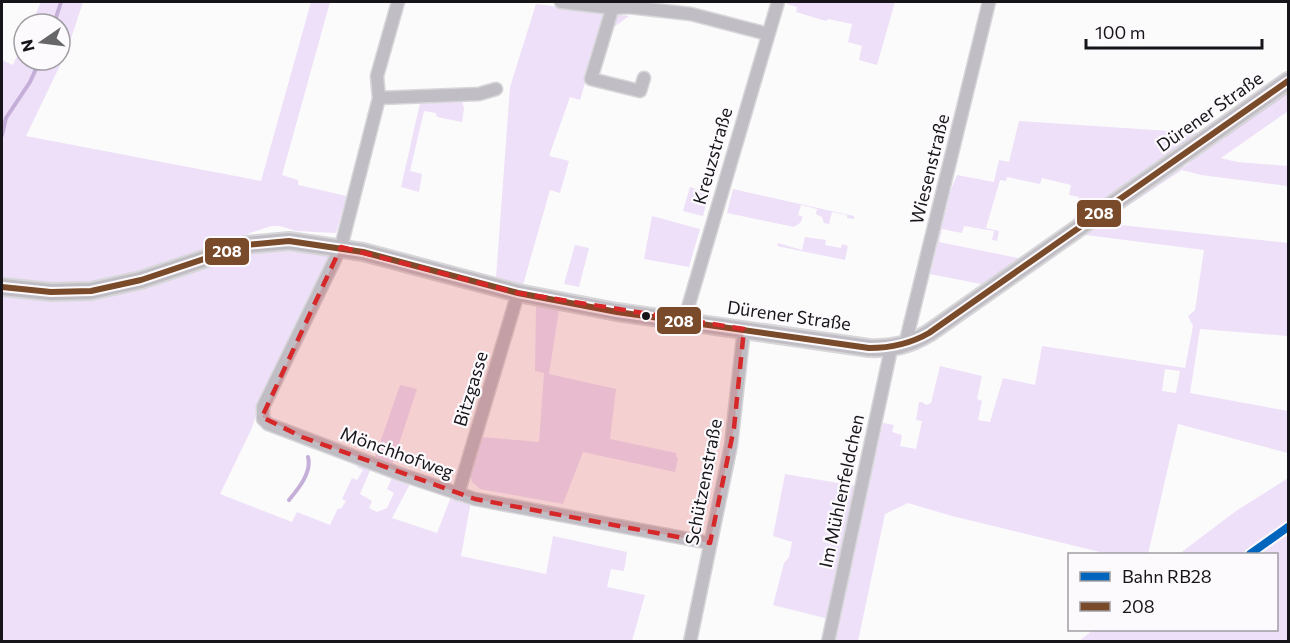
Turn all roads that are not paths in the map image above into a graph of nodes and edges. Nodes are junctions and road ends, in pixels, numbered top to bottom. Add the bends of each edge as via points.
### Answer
1 (398, 2) edge
2 (561, 2) edge
3 (778, 2) edge
4 (989, 2) edge
5 (614, 5) edge
6 (768, 34) junction
7 (644, 78) dead end
8 (1288, 81) edge
9 (496, 89) dead end
10 (379, 98) junction
11 (341, 247) junction
12 (2, 287) edge
13 (518, 293) junction
14 (684, 321) junction
15 (744, 329) junction
16 (898, 347) junction
17 (458, 494) junction
18 (711, 543) junction
19 (690, 642) edge
20 (828, 642) edge

1 - 10 street via 377,76
2 - 5 street
3 - 6 street, Kreuzstraße
4 - 16 street, Wiesenstraße
5 - 6 street via 691,14
5 - 7 street via 591,79 640,91
6 - 14 street, Kreuzstraße
8 - 16 street, Dürener Straße via 929,333
9 - 10 street via 479,94
10 - 11 street
11 - 12 street, Dürener Straße via 289,240 257,243 91,291
11 - 13 street, Dürener Straße
11 - 17 street, Mönchhofweg via 263,406 263,419
13 - 14 street, Dürener Straße
13 - 17 street, Bitzgasse
14 - 15 street, Dürener Straße
15 - 16 street, Dürener Straße via 869,348
15 - 18 street, Schützenstraße via 734,428
16 - 20 street, Im Mühlenfeldchen
17 - 18 street, Mönchhofweg
18 - 19 street, Schützenstraße

